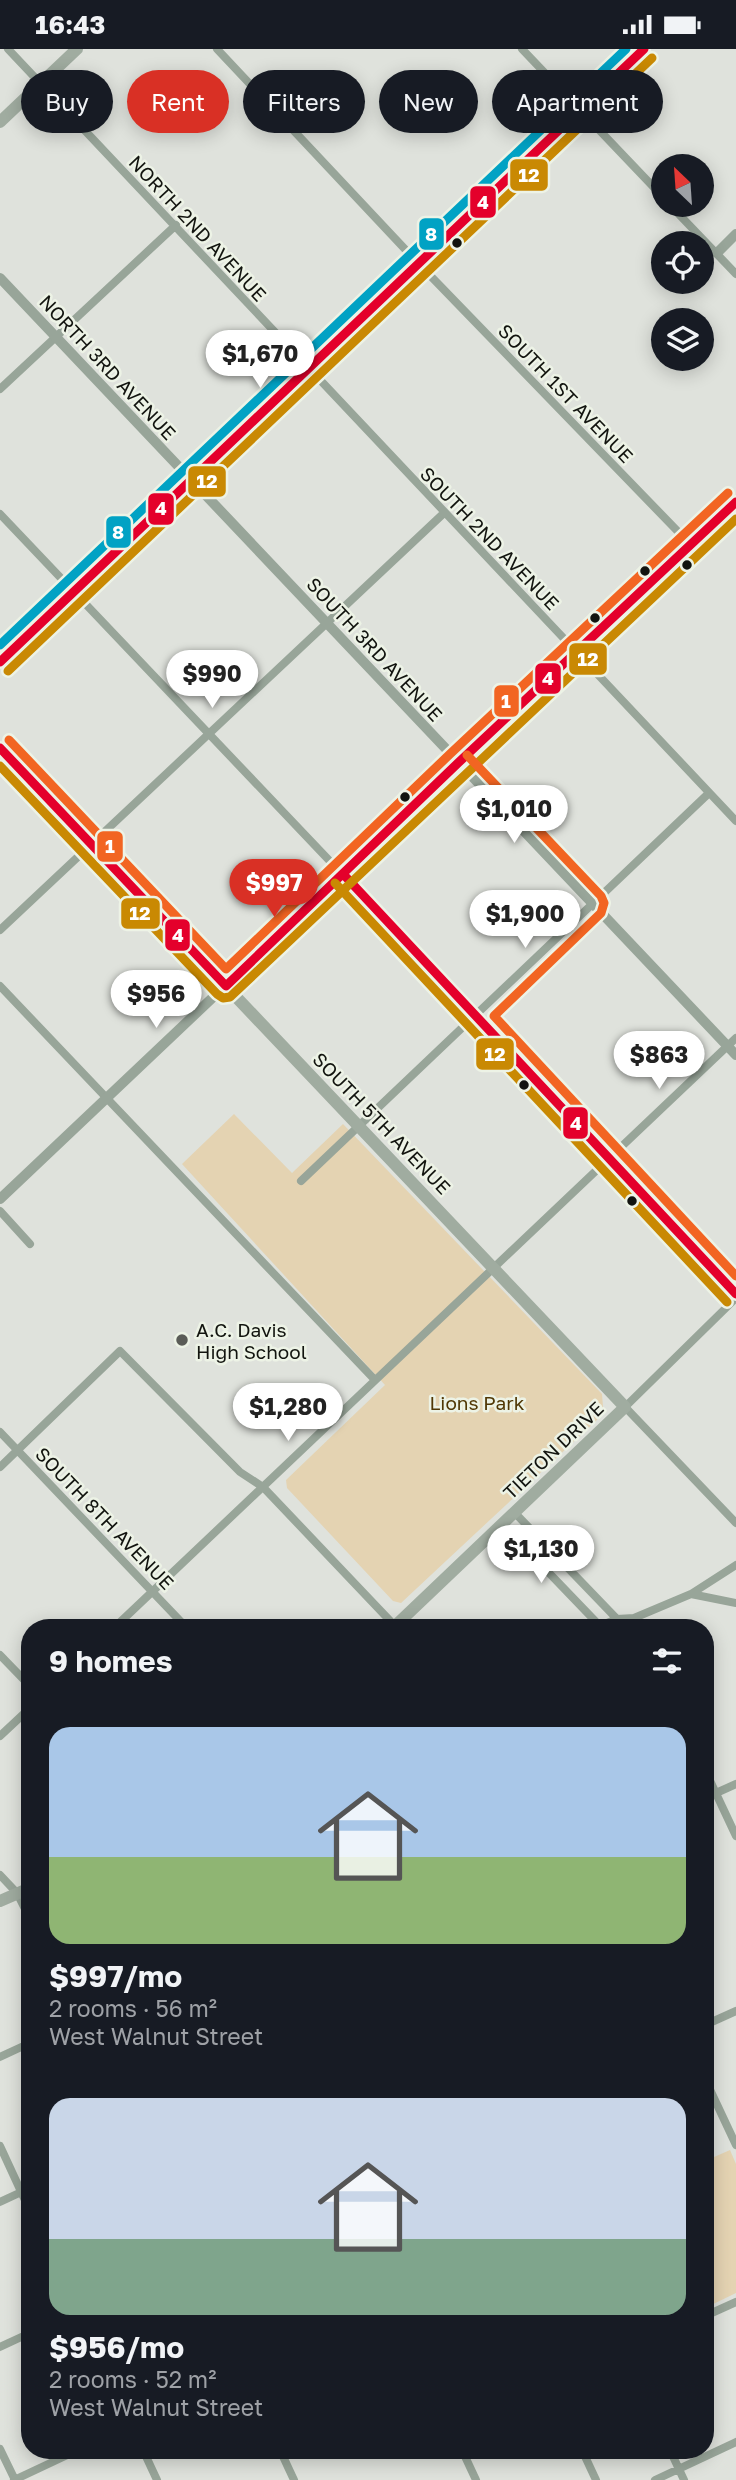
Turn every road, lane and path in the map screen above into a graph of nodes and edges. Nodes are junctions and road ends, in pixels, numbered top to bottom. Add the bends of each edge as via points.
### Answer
1 (8, 49) edge
2 (77, 49) edge
3 (217, 49) edge
4 (522, 49) edge
5 (644, 49) edge
6 (27, 70) edge
7 (56, 70) edge
8 (542, 70) edge
9 (622, 70) edge
10 (21, 103) edge
11 (0, 122) edge
12 (87, 133) edge
13 (556, 133) edge
14 (602, 133) edge
15 (651, 184) edge
16 (682, 217) edge
17 (176, 225) junction
18 (736, 235) edge
19 (716, 253) junction
20 (418, 264) junction
21 (736, 274) edge
22 (0, 278) edge
23 (56, 337) junction
24 (308, 368) junction
25 (0, 389) edge
26 (190, 480) junction
27 (736, 502) edge
28 (444, 513) junction
29 (0, 514) edge
30 (690, 544) junction
31 (74, 591) junction
32 (328, 622) junction
33 (578, 653) junction
34 (0, 662) edge
35 (208, 734) junction
36 (0, 748) edge
37 (458, 763) junction
38 (709, 793) junction
39 (736, 821) edge
40 (91, 844) junction
41 (344, 875) junction
42 (592, 904) junction
43 (0, 930) edge
44 (0, 986) edge
45 (226, 986) junction
46 (477, 1016) junction
47 (736, 1038) edge
48 (727, 1046) junction
49 (736, 1055) edge
50 (106, 1098) junction
51 (358, 1126) junction
52 (610, 1157) junction
53 (301, 1181) dead end
54 (0, 1199) edge
55 (0, 1211) edge
56 (30, 1244) dead end
57 (494, 1268) junction
58 (736, 1296) edge
59 (375, 1380) junction
60 (625, 1407) junction
61 (0, 1432) edge
62 (18, 1450) junction
63 (0, 1467) edge
64 (263, 1487) junction
65 (515, 1513) junction
66 (736, 1523) edge
67 (503, 1525) junction
68 (736, 1565) edge
69 (153, 1591) junction
70 (691, 1594) junction
71 (736, 1603) edge
72 (634, 1618) joint
73 (123, 1619) edge
74 (179, 1619) edge
75 (387, 1619) edge
76 (403, 1619) edge
77 (591, 1619) edge
78 (617, 1619) joint
79 (0, 1655) edge
80 (21, 1677) edge
81 (21, 1716) edge
82 (0, 1736) edge
83 (736, 1784) edge
84 (714, 1789) edge
85 (716, 1793) junction
86 (736, 1836) edge
87 (0, 1875) edge
88 (21, 1890) edge
89 (21, 1892) edge
90 (0, 1901) edge
91 (736, 2011) edge
92 (714, 2021) edge
93 (21, 2047) edge
94 (0, 2057) edge
95 (714, 2098) edge
96 (736, 2145) edge
97 (0, 2146) edge
98 (21, 2183) edge
99 (21, 2192) edge
100 (0, 2202) edge
101 (736, 2302) edge
102 (714, 2312) edge
103 (21, 2337) edge
104 (0, 2347) edge
105 (736, 2442) edge
106 (0, 2449) edge
107 (714, 2452) edge
108 (59, 2459) edge
109 (147, 2459) edge
110 (284, 2459) edge
111 (466, 2459) edge
112 (586, 2459) edge
113 (674, 2459) edge
114 (700, 2459) edge
115 (679, 2469) junction
116 (14, 2480) edge
117 (157, 2480) edge
118 (294, 2480) edge
119 (476, 2480) edge
120 (596, 2480) edge
121 (655, 2480) edge
122 (684, 2480) edge

1 - 6 street, NORTH 2ND AVENUE
2 - 7 main road
3 - 20 street, SOUTH 1ST AVENUE
4 - 8 street
5 - 9 main road
10 - 11 main road
12 - 17 street, NORTH 2ND AVENUE
13 - 20 main road
14 - 15 street
16 - 19 street
17 - 23 street
17 - 24 street, NORTH 2ND AVENUE
18 - 19 street
19 - 21 street
20 - 24 main road
20 - 30 street, SOUTH 1ST AVENUE
22 - 23 street, NORTH 3RD AVENUE
23 - 25 street
23 - 26 street, NORTH 3RD AVENUE
24 - 26 main road
24 - 28 street, SOUTH 2ND AVENUE
26 - 31 main road
26 - 32 street, SOUTH 3RD AVENUE
27 - 30 street
28 - 32 street
28 - 33 street, SOUTH 2ND AVENUE
29 - 31 street
30 - 33 street
31 - 34 main road
31 - 35 street
32 - 35 street
32 - 37 street, SOUTH 3RD AVENUE
33 - 37 street
33 - 38 street, SOUTH 2ND AVENUE
35 - 40 street
35 - 41 street
36 - 40 main road, SOUTH 5TH AVENUE
37 - 41 street
37 - 42 street, SOUTH 3RD AVENUE
38 - 39 street, SOUTH 2ND AVENUE
38 - 42 street
40 - 43 street
40 - 45 main road, SOUTH 5TH AVENUE
41 - 45 street
41 - 46 street
42 - 46 street
42 - 48 street, SOUTH 3RD AVENUE
44 - 50 street
45 - 50 street
45 - 51 main road, SOUTH 5TH AVENUE
46 - 51 street
46 - 52 street
47 - 48 street
48 - 49 street, SOUTH 3RD AVENUE
48 - 52 street
50 - 54 street
50 - 59 street
51 - 53 street
51 - 57 main road, SOUTH 5TH AVENUE
52 - 57 street
52 - 58 street
55 - 56 street
57 - 59 street
57 - 60 main road, SOUTH 5TH AVENUE
58 - 60 street, TIETON DRIVE
59 - 64 street
60 - 65 main road, TIETON DRIVE
60 - 66 street, SOUTH 5TH AVENUE
61 - 62 street, SOUTH 8TH AVENUE
62 - 63 street
62 - 64 street via 120,1351 240,1472
62 - 69 street, SOUTH 8TH AVENUE
64 - 69 street
64 - 75 street
65 - 67 main road, TIETON DRIVE
65 - 78 street
67 - 76 main road, TIETON DRIVE
67 - 77 street
68 - 70 street
69 - 73 street
69 - 74 street, SOUTH 8TH AVENUE
70 - 71 street
70 - 72 street
72 - 78 street
79 - 80 street
81 - 82 street
83 - 85 street
84 - 85 street
85 - 86 street
87 - 88 street
89 - 90 main road
91 - 92 street
93 - 94 street
95 - 96 street
97 - 98 street
99 - 100 street
101 - 102 street
103 - 104 street
105 - 107 street
106 - 116 street
108 - 116 street
109 - 117 street
110 - 118 street
111 - 119 street
112 - 120 street
113 - 115 street
114 - 115 street
115 - 121 street
115 - 122 street

